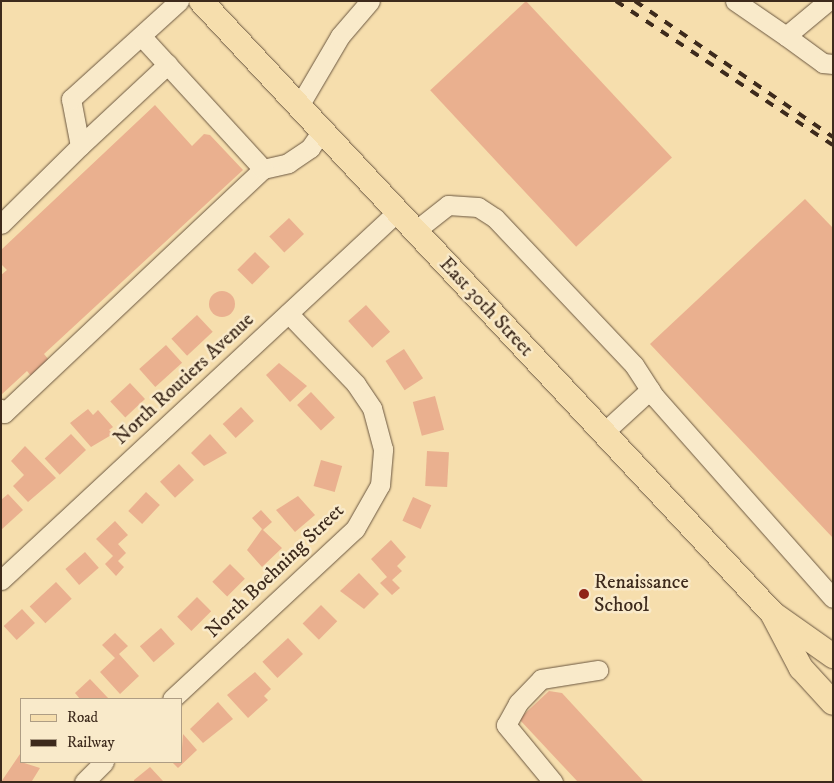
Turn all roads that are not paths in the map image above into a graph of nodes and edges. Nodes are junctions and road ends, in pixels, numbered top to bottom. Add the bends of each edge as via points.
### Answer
1 (179, 1) edge
2 (200, 1) edge
3 (370, 1) edge
4 (735, 1) edge
5 (828, 1) edge
6 (142, 36) junction
7 (786, 36) junction
8 (168, 64) junction
9 (833, 64) edge
10 (299, 106) junction
11 (322, 131) junction
12 (80, 146) junction
13 (263, 169) junction
14 (397, 212) junction
15 (1, 224) edge
16 (415, 231) junction
17 (288, 313) junction
18 (650, 390) junction
19 (1, 409) edge
20 (603, 433) junction
21 (1, 580) edge
22 (833, 598) edge
23 (772, 613) junction
24 (830, 649) edge
25 (598, 670) dead end
26 (173, 698) edge
27 (833, 703) edge
28 (103, 763) edge
29 (84, 782) edge
30 (553, 782) edge

1 - 6 street
2 - 10 main road, East 30th Street
3 - 10 street via 340,36
4 - 7 street
5 - 7 street
6 - 8 street
6 - 12 street via 70,99
7 - 9 street via 822,63
8 - 12 street
8 - 13 street
10 - 11 main road, East 30th Street
11 - 13 street via 310,148 288,163
11 - 14 main road, East 30th Street
12 - 15 street
13 - 19 street via 4,413
14 - 16 main road, East 30th Street
14 - 17 street, North Routiers Avenue
16 - 18 street via 448,205 478,207 495,218 634,365
16 - 20 main road, East 30th Street
17 - 21 street, North Routiers Avenue
17 - 26 street, North Boehning Street via 356,384 372,408 384,449 378,492 355,528
18 - 20 street
18 - 22 street
20 - 23 main road, East 30th Street
23 - 24 main road, East 30th Street
23 - 27 main road, East 30th Street via 801,668
25 - 30 street via 541,680 518,703 506,725
28 - 29 street

